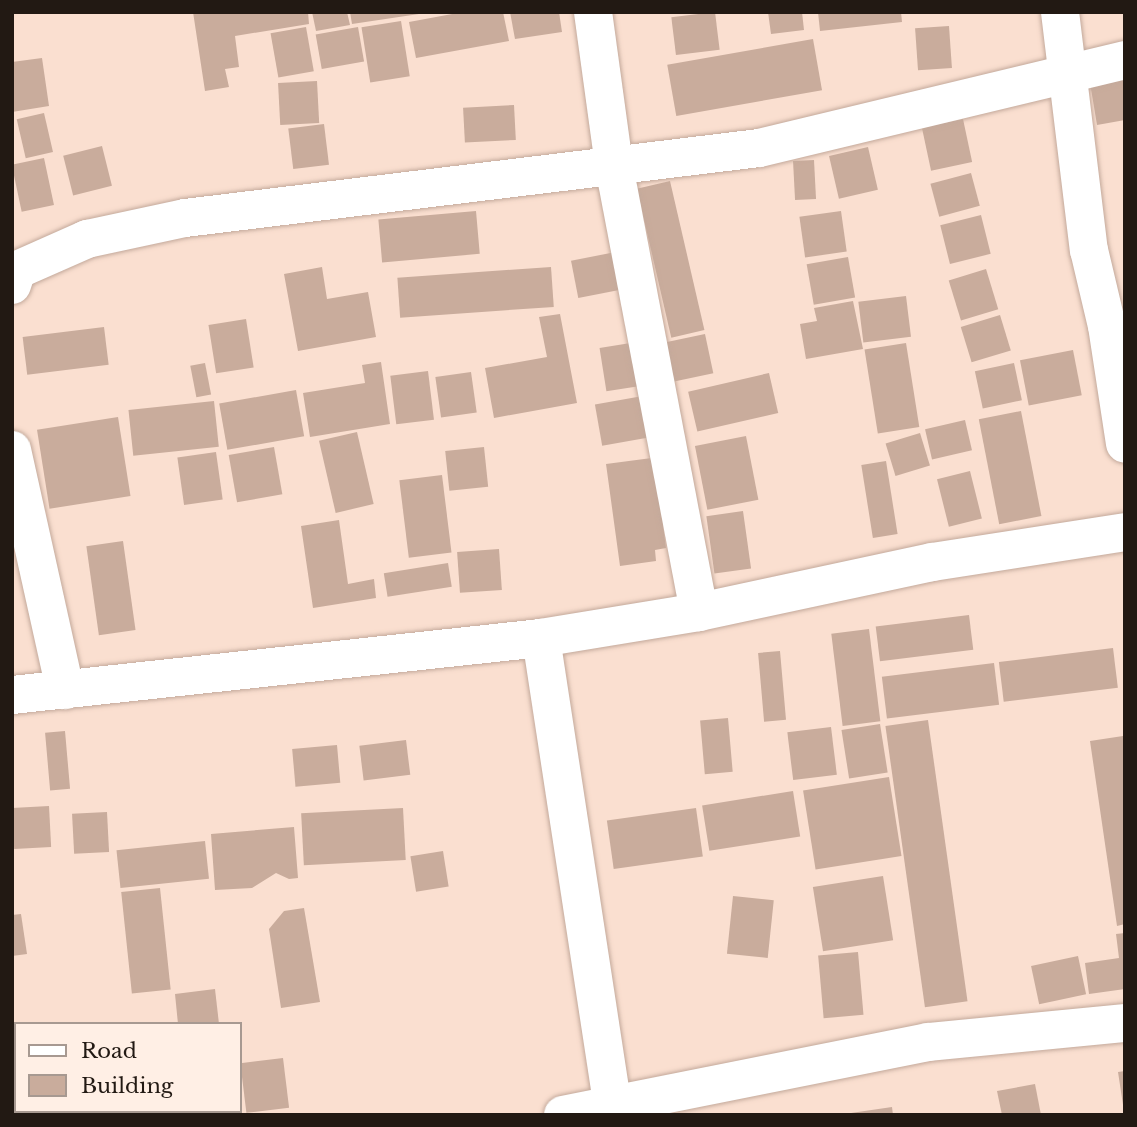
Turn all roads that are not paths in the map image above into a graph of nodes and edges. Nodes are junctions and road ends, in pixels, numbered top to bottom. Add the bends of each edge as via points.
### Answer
1 (593, 12) edge
2 (1060, 12) edge
3 (1125, 61) edge
4 (1067, 74) junction
5 (614, 166) junction
6 (14, 275) edge
7 (1125, 444) edge
8 (12, 450) edge
9 (1125, 532) edge
10 (699, 612) junction
11 (541, 638) junction
12 (65, 690) junction
13 (12, 695) edge
14 (1125, 1023) edge
15 (612, 1104) junction
16 (563, 1115) edge

1 - 5 street
2 - 4 street
3 - 4 street
4 - 5 street via 760,148
4 - 7 street via 1090,250
5 - 6 street via 185,218 88,239
5 - 10 street
8 - 12 street
9 - 10 street via 932,562
10 - 11 street
11 - 12 street
11 - 15 street
12 - 13 street
14 - 15 street via 928,1042
15 - 16 street

